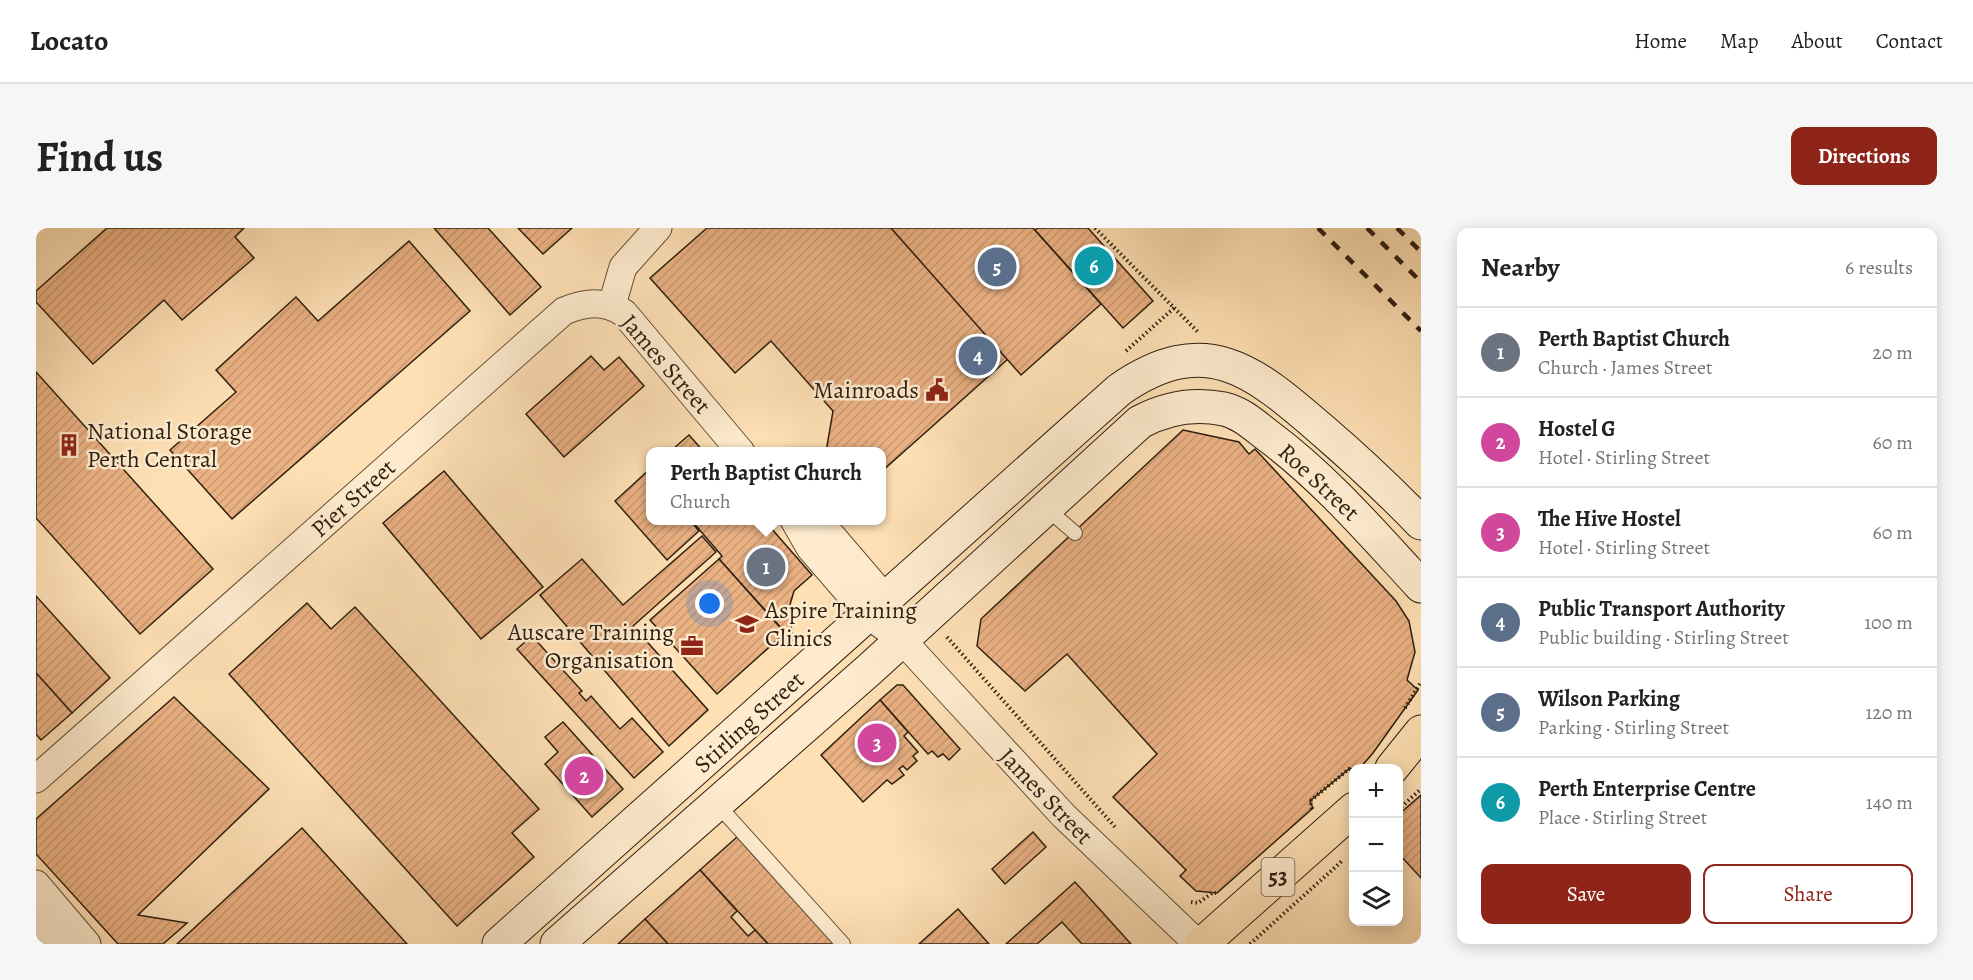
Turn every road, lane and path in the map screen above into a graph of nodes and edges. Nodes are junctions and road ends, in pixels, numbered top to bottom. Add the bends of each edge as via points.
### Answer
1 (658, 228) edge
2 (1095, 228) edge
3 (612, 305) junction
4 (1200, 348) junction
5 (1200, 406) joint
6 (737, 447) edge
7 (1046, 508) junction
8 (1421, 523) edge
9 (797, 525) edge
10 (821, 525) edge
11 (1075, 533) dead end
12 (956, 534) junction
13 (1421, 586) edge
14 (876, 606) junction
15 (945, 634) dead end
16 (902, 640) junction
17 (1421, 732) edge
18 (1395, 764) edge
19 (1349, 769) edge
20 (36, 779) edge
21 (1421, 789) edge
22 (717, 804) junction
23 (1403, 805) edge
24 (1349, 813) edge
25 (1304, 816) dead end
26 (1117, 829) dead end
27 (1345, 858) dead end
28 (36, 884) edge
29 (1217, 893) dead end
30 (1180, 900) dead end
31 (36, 917) edge
32 (59, 944) edge
33 (87, 944) edge
34 (500, 944) edge
35 (557, 944) edge
36 (843, 944) edge
37 (1200, 944) edge
38 (1250, 944) edge

1 - 3 street via 623,267
2 - 4 path via 1195,327
3 - 6 street, James Street via 624,313
3 - 20 street, Pier Street via 582,304 564,311
4 - 8 street, Roe Street via 1280,393 1373,474
4 - 12 street, Stirling Street via 1119,390
5 - 7 street, Stirling Street via 1165,411 1140,422
5 - 13 street, Roe Street via 1226,409 1242,416 1279,444 1342,500
7 - 11 lane
7 - 12 street via 1021,500 979,530
7 - 16 street, Stirling Street
9 - 14 street, James Street via 810,548
10 - 14 street, James Street
12 - 14 street, Stirling Street
14 - 16 street, James Street
14 - 34 street, Stirling Street
15 - 26 path
16 - 22 street, Stirling Street
16 - 37 street, James Street via 1063,815
17 - 18 main road
19 - 25 path via 1310,801 1313,808
21 - 23 path
22 - 35 street, Stirling Street
22 - 36 lane
24 - 37 main road, 53
27 - 38 path
28 - 33 street
29 - 30 path via 1212,892 1198,903
31 - 32 street

